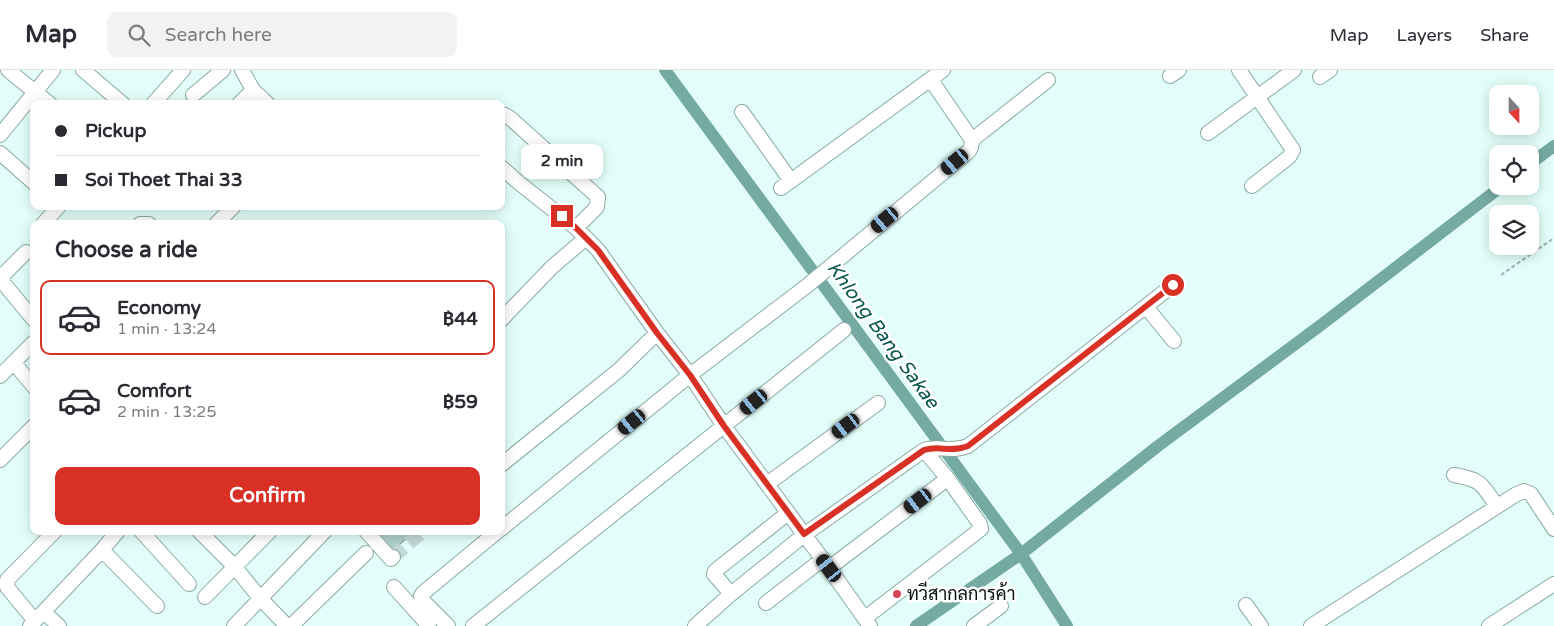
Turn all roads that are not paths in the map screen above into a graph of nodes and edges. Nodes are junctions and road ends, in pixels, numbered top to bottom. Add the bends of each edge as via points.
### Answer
1 (8, 70) edge
2 (53, 70) edge
3 (83, 70) edge
4 (183, 70) edge
5 (222, 70) edge
6 (242, 70) edge
7 (943, 70) edge
8 (1240, 70) edge
9 (1294, 70) edge
10 (930, 80) junction
11 (1048, 80) dead end
12 (253, 90) junction
13 (35, 91) junction
14 (193, 95) dead end
15 (1257, 96) junction
16 (45, 100) edge
17 (118, 100) edge
18 (157, 100) edge
19 (243, 100) edge
20 (264, 100) edge
21 (742, 112) dead end
22 (505, 115) edge
23 (1208, 134) dead end
24 (0, 135) edge
25 (972, 140) junction
26 (0, 153) edge
27 (505, 171) edge
28 (30, 179) edge
29 (1252, 186) dead end
30 (55, 210) edge
31 (230, 210) edge
32 (47, 220) edge
33 (220, 220) edge
34 (581, 233) junction
35 (26, 252) dead end
36 (0, 279) edge
37 (1173, 285) dead end
38 (1146, 307) junction
39 (30, 315) edge
40 (505, 316) edge
41 (844, 330) dead end
42 (657, 333) junction
43 (1174, 341) dead end
44 (30, 346) edge
45 (14, 363) junction
46 (690, 375) junction
47 (0, 376) edge
48 (30, 382) edge
49 (878, 402) dead end
50 (724, 426) junction
51 (30, 430) edge
52 (927, 449) junction
53 (0, 460) edge
54 (505, 462) edge
55 (1454, 475) dead end
56 (947, 479) junction
57 (767, 484) junction
58 (1497, 506) junction
59 (788, 513) junction
60 (505, 526) edge
61 (1554, 529) edge
62 (804, 534) junction
63 (51, 535) edge
64 (115, 535) edge
65 (145, 535) edge
66 (203, 535) edge
67 (266, 535) edge
68 (322, 535) edge
69 (370, 535) edge
70 (493, 535) edge
71 (102, 550) junction
72 (366, 552) dead end
73 (393, 557) dead end
74 (826, 564) junction
75 (235, 567) junction
76 (189, 584) dead end
77 (1554, 584) edge
78 (394, 587) dead end
79 (731, 594) junction
80 (205, 597) dead end
81 (260, 598) junction
82 (766, 604) dead end
83 (1246, 605) dead end
84 (157, 606) dead end
85 (1001, 606) dead end
86 (36, 620) edge
87 (868, 622) edge
88 (59, 626) edge
89 (234, 626) edge
90 (287, 626) edge
91 (291, 626) edge
92 (429, 626) edge
93 (448, 626) edge
94 (473, 626) edge
95 (695, 626) edge
96 (974, 626) edge
97 (1261, 626) edge
98 (1311, 626) edge
99 (1489, 626) edge

1 - 13 street
2 - 13 street
3 - 17 street
4 - 18 street
5 - 14 street
6 - 12 street
7 - 10 street
8 - 15 street
9 - 15 street
10 - 21 street via 786,185
10 - 25 street
11 - 25 street
12 - 19 street
12 - 20 street
13 - 16 street
13 - 24 street
15 - 23 street
15 - 29 street via 1293,150 1289,157
22 - 34 street via 598,197 597,207
25 - 46 street via 969,151 808,284
26 - 28 street
27 - 34 street
30 - 32 street
31 - 33 street
34 - 40 street
34 - 42 street via 598,250
35 - 36 street
36 - 39 street
37 - 38 street
38 - 43 street
38 - 52 street via 968,446 957,450
41 - 50 street
42 - 46 street
42 - 54 street via 619,370
44 - 45 street
45 - 47 street
45 - 48 street
46 - 50 street
46 - 60 street
49 - 57 street
50 - 57 street
50 - 94 street
51 - 53 street
52 - 56 street
52 - 62 street
55 - 58 street via 1473,478 1481,483
56 - 74 street
56 - 87 street via 981,529
57 - 59 street
58 - 61 street via 1524,491 1531,494
58 - 98 street
59 - 62 street
59 - 79 street via 715,571 716,577
62 - 74 street
62 - 79 street
63 - 86 street via 6,584
64 - 71 street
65 - 76 street
66 - 75 street
67 - 75 street
68 - 81 street
69 - 73 street via 391,559
70 - 93 street via 423,593 423,601
71 - 84 street
71 - 86 street
72 - 91 street
74 - 82 street
74 - 87 street
75 - 80 street
75 - 81 street
77 - 99 street
78 - 92 street
79 - 95 street
81 - 89 street
81 - 90 street
83 - 97 street
85 - 96 street
86 - 88 street

